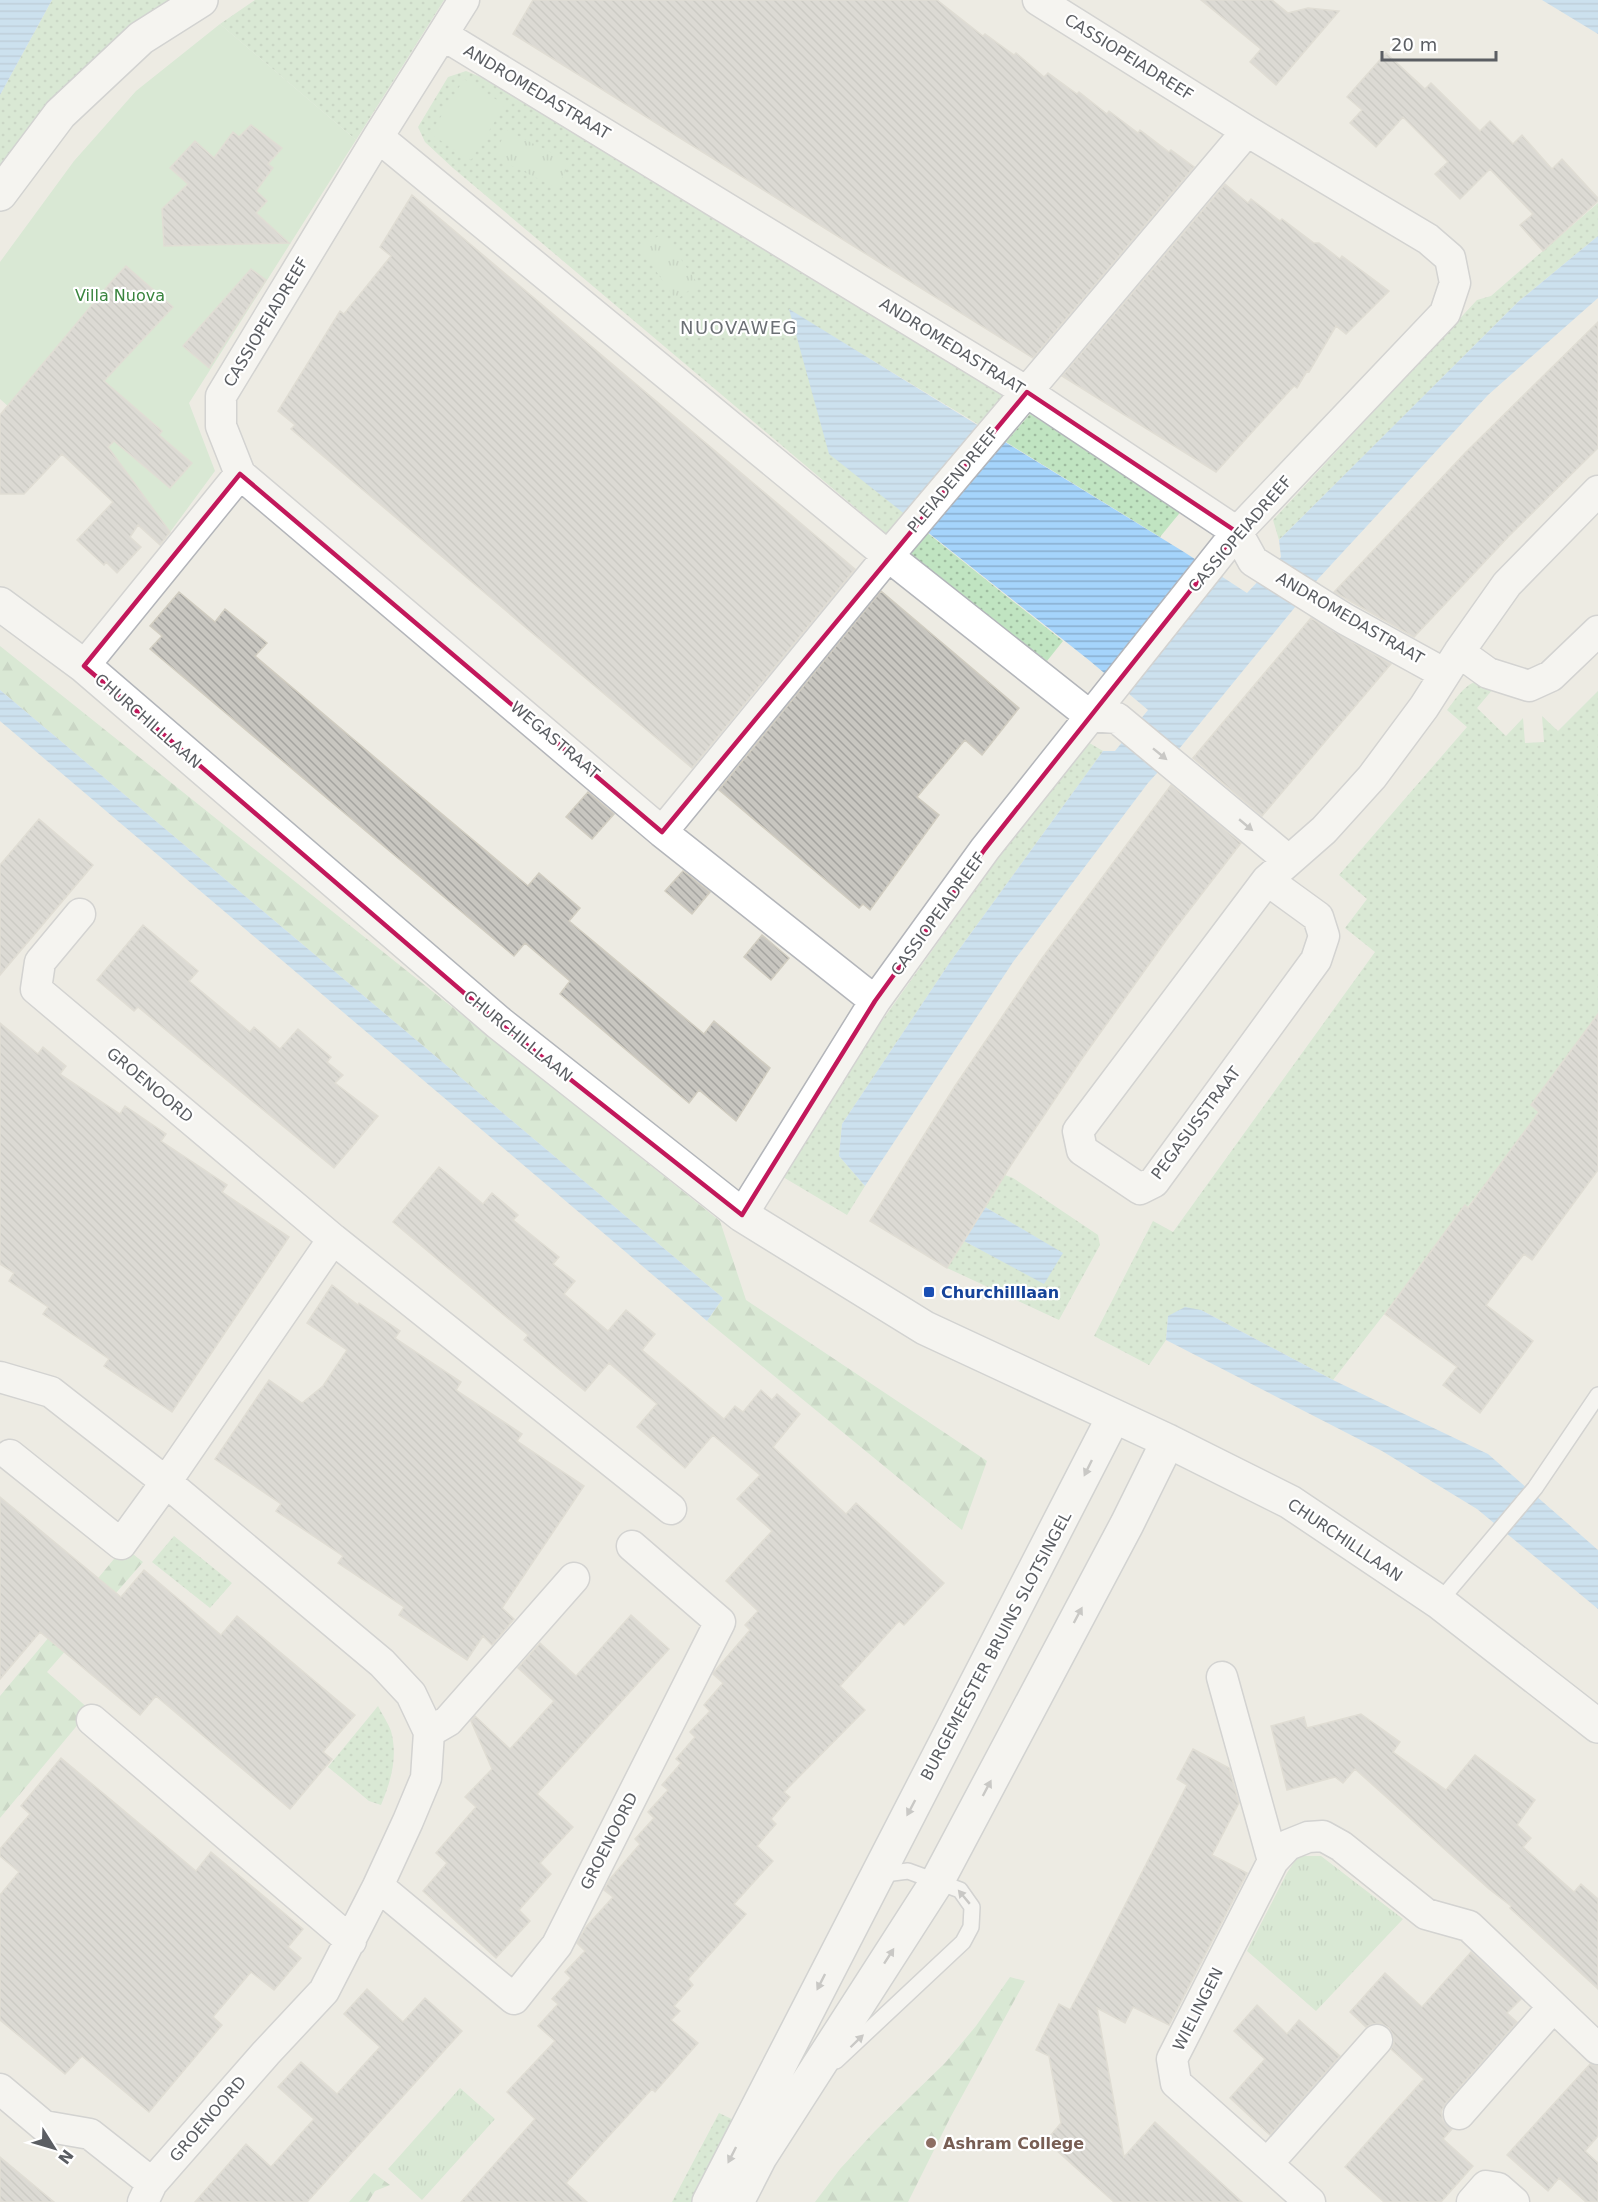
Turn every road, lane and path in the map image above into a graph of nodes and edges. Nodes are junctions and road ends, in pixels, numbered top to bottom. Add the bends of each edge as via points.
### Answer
1 (201, 0) edge
2 (464, 0) edge
3 (1038, 0) edge
4 (443, 34) junction
5 (1247, 131) junction
6 (378, 136) junction
7 (0, 194) edge
8 (1027, 392) junction
9 (240, 474) junction
10 (1598, 491) edge
11 (1237, 532) junction
12 (888, 556) junction
13 (0, 604) edge
14 (1598, 631) edge
15 (1452, 663) junction
16 (84, 666) junction
17 (1103, 717) junction
18 (662, 832) junction
19 (1278, 870) junction
20 (80, 914) dead end
21 (874, 1001) junction
22 (741, 1215) junction
23 (333, 1239) junction
24 (0, 1377) edge
25 (1598, 1395) edge
26 (1114, 1416) junction
27 (1168, 1441) junction
28 (10, 1455) dead end
29 (166, 1482) junction
30 (671, 1509) dead end
31 (632, 1545) dead end
32 (574, 1578) dead end
33 (1439, 1602) junction
34 (1222, 1677) dead end
35 (92, 1720) dead end
36 (1598, 1726) edge
37 (429, 1732) junction
38 (1274, 1861) junction
39 (876, 1875) junction
40 (938, 1881) junction
41 (378, 1886) junction
42 (351, 1941) junction
43 (1553, 2007) junction
44 (1377, 2040) dead end
45 (1598, 2049) edge
46 (0, 2089) edge
47 (800, 2096) junction
48 (1459, 2114) dead end
49 (1268, 2163) junction
50 (148, 2193) edge
51 (708, 2202) edge
52 (737, 2202) edge
53 (1310, 2202) edge
54 (1472, 2202) edge
55 (1514, 2202) edge

1 - 7 street via 141,38 60,114
2 - 4 street, CASSIOPEIADREEF
3 - 5 street, CASSIOPEIADREEF
4 - 6 street, CASSIOPEIADREEF
4 - 8 street, ANDROMEDASTRAAT
5 - 8 street, PLEIADENDREEF
5 - 11 street, CASSIOPEIADREEF via 1428,239 1450,258 1455,283 1445,313
6 - 9 street, CASSIOPEIADREEF via 221,396 221,426
6 - 12 street
8 - 11 street, ANDROMEDASTRAAT
8 - 12 street, PLEIADENDREEF
9 - 16 street
9 - 18 street, WEGASTRAAT
10 - 15 street, PEGASUSSTRAAT via 1507,584
11 - 15 street, ANDROMEDASTRAAT via 1253,561 1345,619
11 - 17 street, CASSIOPEIADREEF via 1115,684
12 - 17 street
12 - 18 street, PLEIADENDREEF
13 - 16 street, CHURCHILLLAAN
14 - 15 street via 1551,676 1528,686
15 - 19 street, PEGASUSSTRAAT via 1372,777 1324,830
16 - 22 street, CHURCHILLLAAN via 499,1023
17 -> 19 street via 1204,789
17 - 21 street, CASSIOPEIADREEF via 985,849
18 - 21 street, WEGASTRAAT
19 - 19 street, PEGASUSSTRAAT via 1318,917 1324,936 1316,960 1154,1182 1140,1189 1082,1150 1078,1131
20 - 23 street, GROENOORD via 40,962 36,989
21 - 22 street, CASSIOPEIADREEF
22 - 26 street, CHURCHILLLAAN via 925,1328
23 - 29 street
23 - 30 street, GROENOORD
24 - 29 street, GROENOORD via 51,1392
25 - 33 lane via 1535,1488
26 - 27 street, CHURCHILLLAAN
26 -> 39 street, BURGEMEESTER BRUINS SLOTSINGEL
27 - 33 street, CHURCHILLLAAN via 1290,1502
40 -> 27 street
28 - 29 street via 121,1544
29 - 37 street, GROENOORD via 382,1663 411,1694
31 - 41 street, GROENOORD via 720,1622 556,1945 514,1999
32 - 37 street via 448,1721
33 - 36 street, CHURCHILLLAAN
34 - 38 street
35 - 42 street
37 - 41 street, GROENOORD via 426,1778
38 - 43 street, WIELINGEN via 1288,1845 1323,1836 1426,1914 1469,1926
38 - 49 street, WIELINGEN via 1172,2059 1176,2083
39 - 40 lane via 908,1871
39 -> 51 street, BURGEMEESTER BRUINS SLOTSINGEL
47 -> 40 street
47 -> 40 lane via 963,1942 971,1927 972,1907 960,1890
41 - 42 street, GROENOORD
42 - 50 street, GROENOORD via 324,1991 266,2053
43 - 45 street, WIELINGEN
43 - 48 street
44 - 49 street
46 - 50 street, GROENOORD via 44,2127 90,2134
47 - 52 street via 760,2157
49 - 53 street, WIELINGEN
54 - 55 street via 1486,2186 1498,2188

